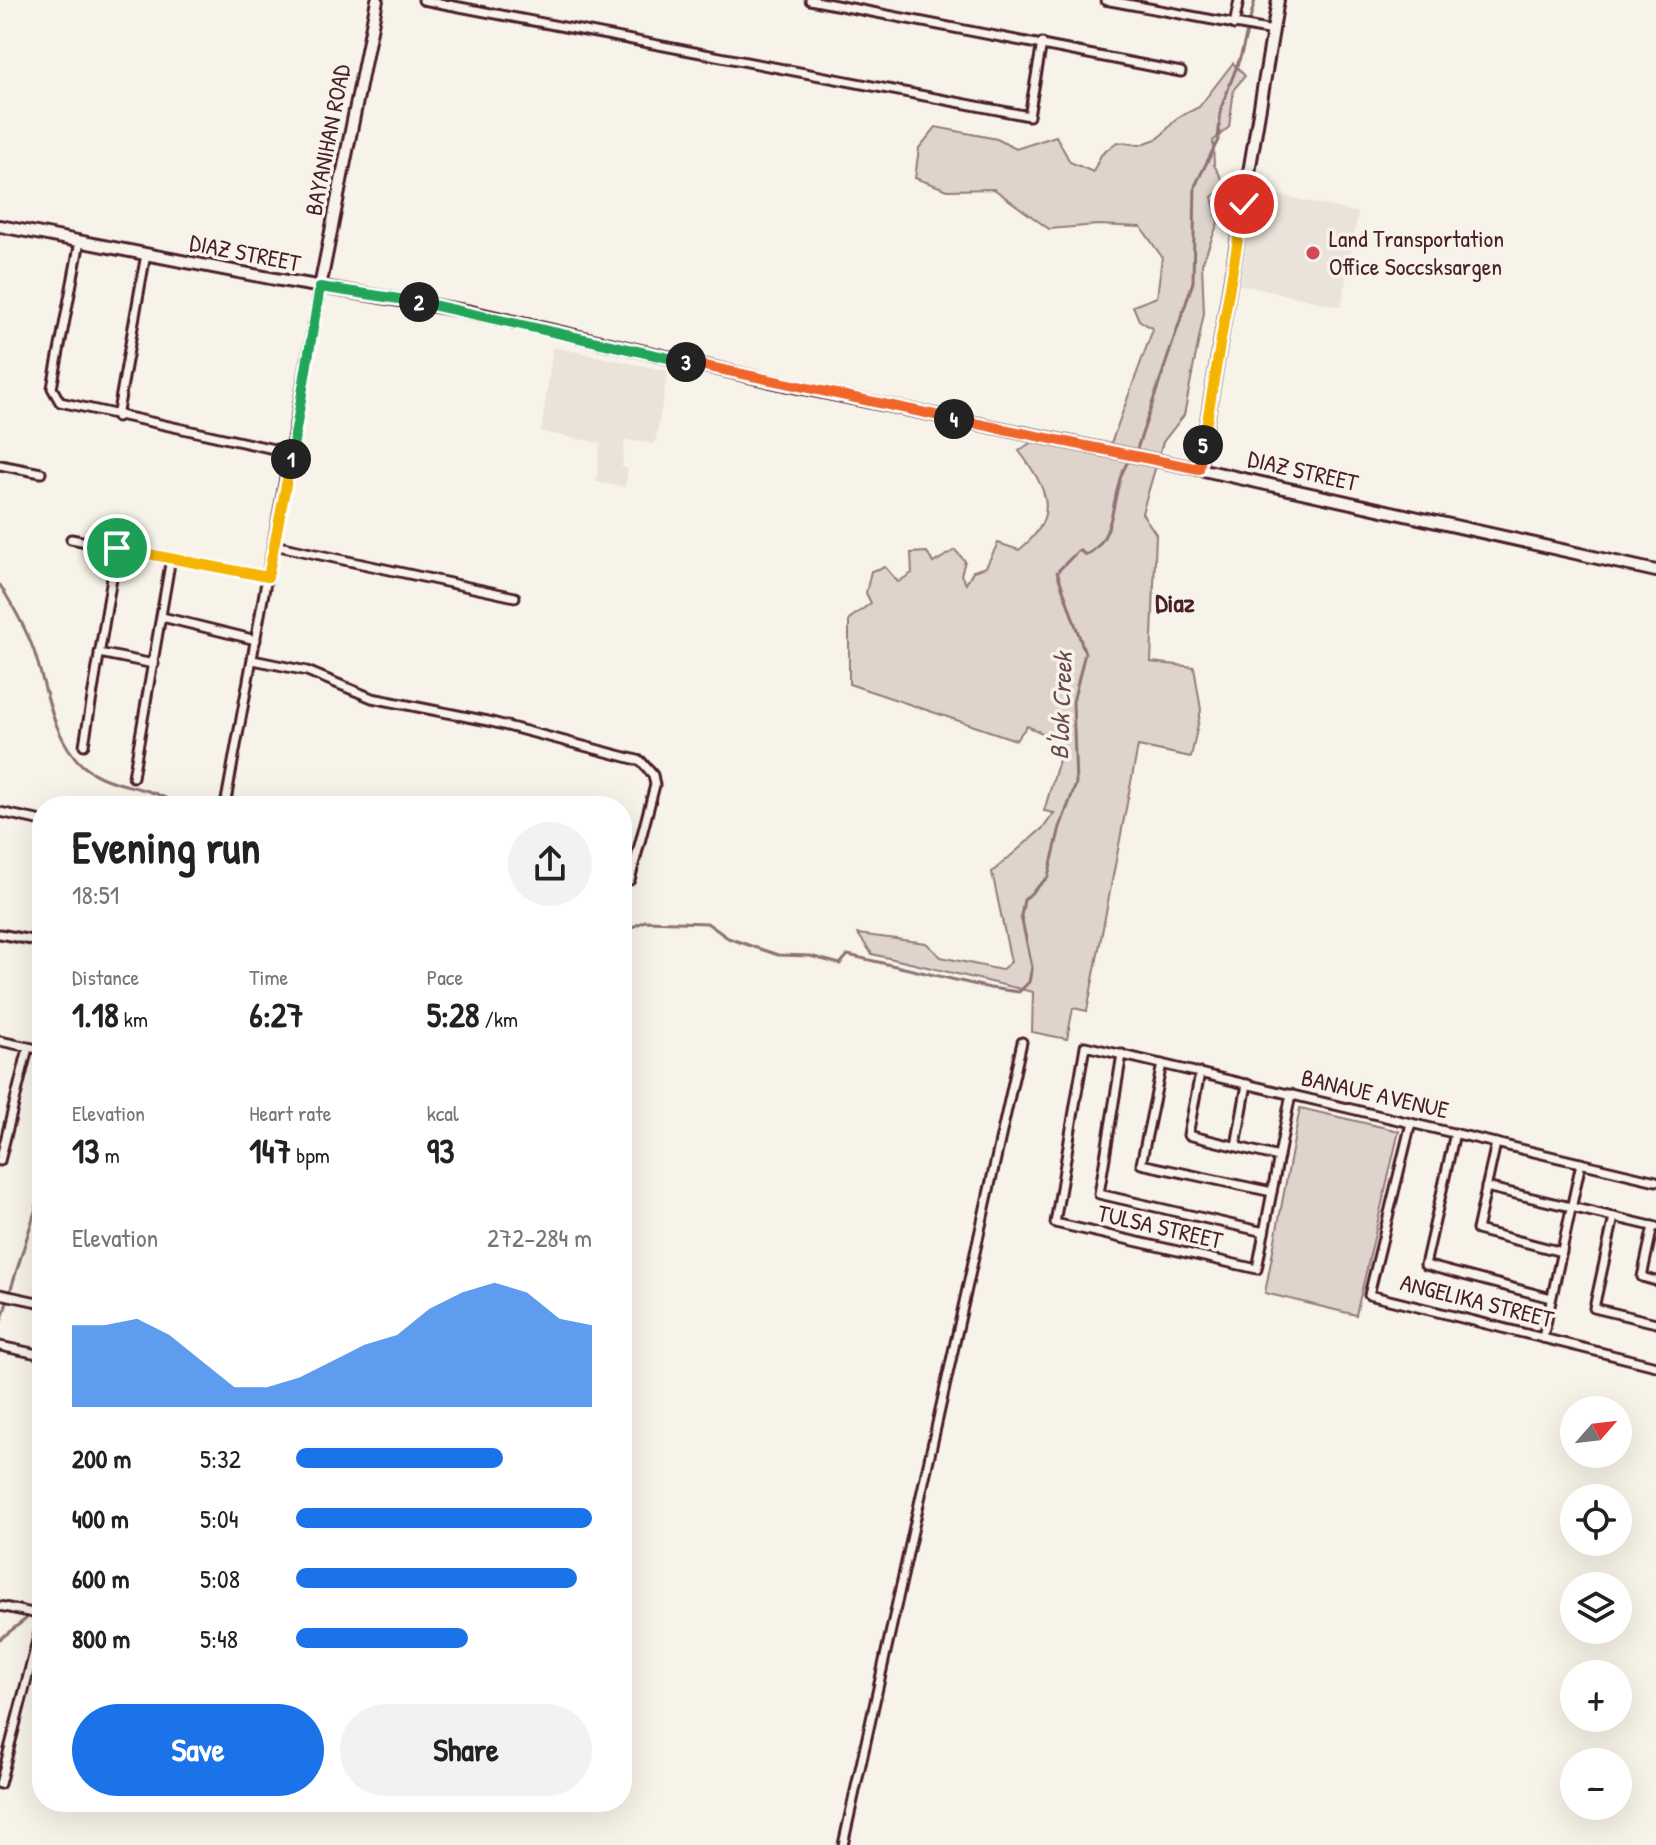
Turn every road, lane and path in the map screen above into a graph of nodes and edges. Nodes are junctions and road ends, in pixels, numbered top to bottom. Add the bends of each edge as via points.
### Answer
1 (377, 0) edge
2 (423, 0) edge
3 (810, 0) edge
4 (1105, 0) edge
5 (1239, 0) edge
6 (1278, 0) edge
7 (1242, 27) junction
8 (1273, 31) junction
9 (1042, 43) junction
10 (1181, 72) dead end
11 (0, 226) edge
12 (80, 241) junction
13 (146, 254) junction
14 (320, 287) junction
15 (117, 417) junction
16 (292, 453) junction
17 (0, 465) edge
18 (1199, 469) junction
19 (41, 473) dead end
20 (71, 539) dead end
21 (274, 545) junction
22 (117, 548) junction
23 (171, 558) junction
24 (1656, 571) edge
25 (268, 577) junction
26 (515, 597) dead end
27 (162, 617) junction
28 (256, 640) junction
29 (99, 653) junction
30 (253, 660) junction
31 (154, 664) junction
32 (84, 745) dead end
33 (133, 777) dead end
34 (227, 796) edge
35 (0, 812) edge
36 (32, 819) edge
37 (632, 872) edge
38 (0, 934) edge
39 (32, 940) edge
40 (0, 1041) edge
41 (1022, 1042) dead end
42 (1085, 1046) joint
43 (28, 1048) junction
44 (32, 1049) edge
45 (1122, 1054) junction
46 (1162, 1064) junction
47 (1200, 1073) junction
48 (1247, 1084) junction
49 (1291, 1094) junction
50 (1411, 1123) junction
51 (1455, 1133) junction
52 (1496, 1143) junction
53 (1236, 1146) junction
54 (1279, 1157) junction
55 (0, 1161) edge
56 (1581, 1163) junction
57 (1656, 1181) edge
58 (1486, 1187) junction
59 (1272, 1192) junction
60 (1572, 1207) junction
61 (1614, 1217) junction
62 (1654, 1227) edge
63 (1264, 1232) junction
64 (1562, 1252) junction
65 (1656, 1281) edge
66 (0, 1294) edge
67 (1551, 1298) junction
68 (32, 1301) edge
69 (1656, 1323) edge
70 (1543, 1338) junction
71 (0, 1346) edge
72 (32, 1353) edge
73 (1656, 1366) edge
74 (0, 1606) edge
75 (32, 1615) edge
76 (32, 1658) edge
77 (0, 1784) edge
78 (843, 1845) edge

1 - 14 main road, BAYANIHAN ROAD
2 - 9 street via 1029,116
3 - 9 street
4 - 7 street
5 - 7 street
6 - 8 main road
7 - 8 street
8 - 18 main road
9 - 10 street
11 - 12 main road, DIAZ STREET
12 - 13 main road, DIAZ STREET
12 - 15 street via 52,388 60,402
13 - 14 main road, DIAZ STREET
13 - 15 street
14 - 16 street
14 - 18 main road, DIAZ STREET via 471,312 788,385
15 - 16 street
16 - 21 street
17 - 19 street
18 - 24 main road, DIAZ STREET
20 - 22 street
21 - 25 street
21 - 26 street
22 - 23 street
22 - 29 street
23 - 25 street
23 - 27 street
25 - 28 street
27 - 28 street
27 - 31 street
28 - 30 street
29 - 31 street
29 - 32 street
30 - 34 street
30 - 37 street via 307,671 372,698 488,721 641,761 655,785
31 - 33 street
35 - 36 street
38 - 39 street
40 - 43 street
41 - 78 street
42 - 45 street, BANAUE AVENUE
42 - 63 street, TULSA STREET via 1055,1223 1257,1269
43 - 44 street
43 - 55 street
45 - 46 street, BANAUE AVENUE
45 - 63 street via 1099,1194
46 - 47 street, BANAUE AVENUE
46 - 59 street via 1141,1164
47 - 48 street, BANAUE AVENUE
47 - 53 street via 1188,1135
48 - 49 street, BANAUE AVENUE
48 - 53 street
49 - 50 street, BANAUE AVENUE
49 - 54 street, TULSA STREET
50 - 51 street, BANAUE AVENUE
50 - 70 street, ANGELIKA STREET via 1369,1295
51 - 52 street, BANAUE AVENUE
51 - 67 street via 1425,1265
52 - 56 street, BANAUE AVENUE
52 - 58 street
53 - 54 street
54 - 59 street, TULSA STREET
56 - 57 street, BANAUE AVENUE
56 - 60 street
58 - 60 street
58 - 64 street via 1477,1230
59 - 63 street, TULSA STREET
60 - 61 street
60 - 64 street
61 - 62 street
61 - 69 street via 1594,1308
62 - 65 street via 1642,1277
64 - 67 street
66 - 68 street
67 - 70 street
70 - 73 street, ANGELIKA STREET
71 - 72 street
74 - 75 street
76 - 77 street

